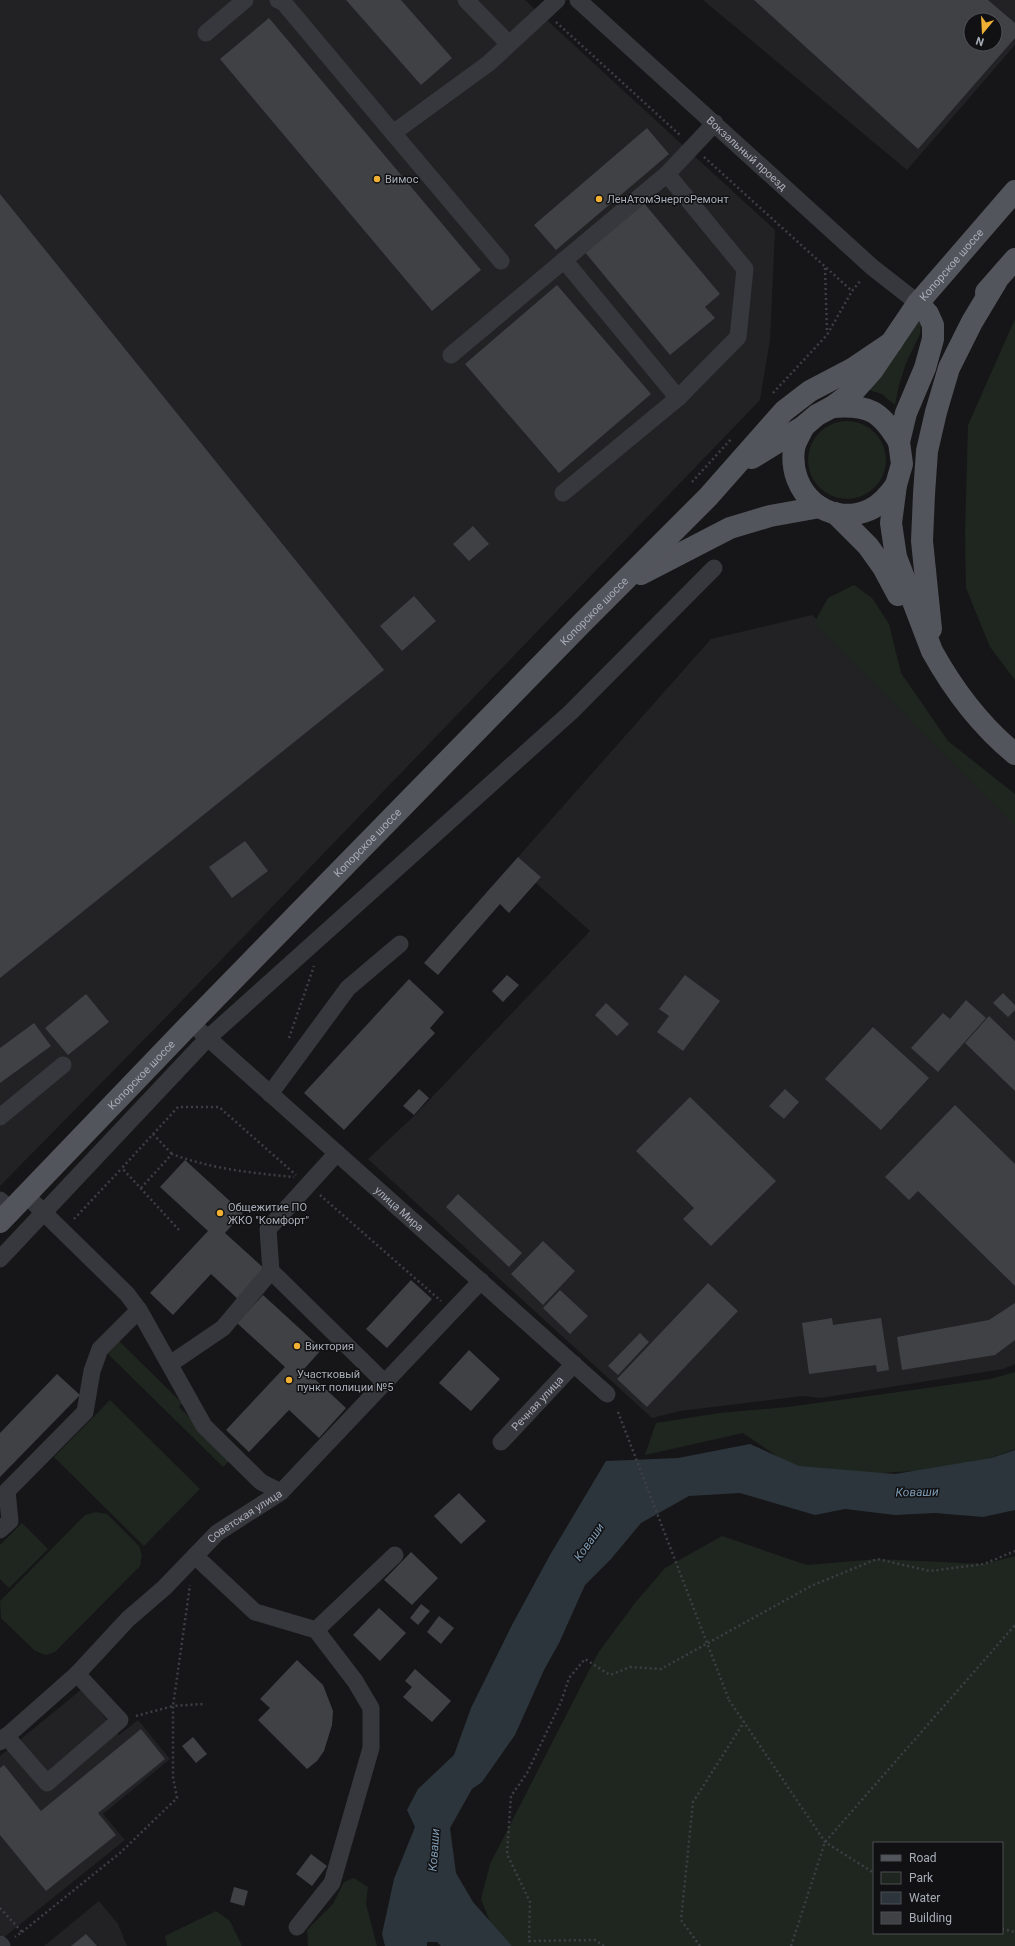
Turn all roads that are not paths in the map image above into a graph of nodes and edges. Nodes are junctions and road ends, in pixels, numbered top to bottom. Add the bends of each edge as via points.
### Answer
1 (245, 0) edge
2 (278, 0) edge
3 (466, 0) edge
4 (557, 0) edge
5 (578, 0) edge
6 (206, 33) dead end
7 (509, 44) junction
8 (715, 124) junction
9 (393, 133) junction
10 (667, 174) junction
11 (1015, 191) edge
12 (1015, 259) edge
13 (564, 260) junction
14 (501, 261) dead end
15 (996, 282) junction
16 (918, 303) junction
17 (892, 342) junction
18 (451, 355) dead end
19 (925, 368) junction
20 (678, 398) junction
21 (832, 407) junction
22 (804, 426) junction
23 (899, 442) junction
24 (737, 466) junction
25 (896, 486) junction
26 (563, 493) dead end
27 (827, 510) junction
28 (714, 568) dead end
29 (622, 583) junction
30 (932, 650) junction
31 (1015, 754) edge
32 (400, 944) dead end
33 (191, 1023) junction
34 (208, 1038) junction
35 (63, 1065) dead end
36 (270, 1094) junction
37 (0, 1118) edge
38 (338, 1154) junction
39 (9, 1207) edge
40 (43, 1212) junction
41 (0, 1259) edge
42 (271, 1271) junction
43 (481, 1281) junction
44 (139, 1310) junction
45 (170, 1364) junction
46 (574, 1364) junction
47 (384, 1382) junction
48 (607, 1394) dead end
49 (501, 1442) dead end
50 (281, 1492) junction
51 (0, 1530) edge
52 (395, 1555) dead end
53 (195, 1556) junction
54 (316, 1630) junction
55 (76, 1674) junction
56 (3, 1739) edge
57 (296, 1927) dead end

1 - 6 street
2 - 9 street via 284,3
3 - 7 street
4 - 7 street
5 - 8 street, Вокзальный проезд
7 - 9 street via 489,63
8 - 10 street
8 - 16 street, Вокзальный проезд via 872,267
9 - 14 street
10 - 13 street
10 - 20 street via 745,269 738,337
11 - 16 main road, Копорское шоссе
12 - 15 main road
13 - 18 street
13 - 20 street
15 - 19 main road via 952,330
15 - 30 main road via 949,368 928,452 922,541 930,601
16 - 17 main road, Копорское шоссе
16 - 19 main road via 928,314 933,325 933,339
17 - 21 main road, Копорское шоссе via 864,381
17 - 24 main road, Копорское шоссе via 852,369 810,391 784,411
19 - 23 main road via 906,413
20 - 26 street
21 - 22 main road
21 - 23 main road via 853,406 873,412 889,424
22 - 24 main road
22 - 27 main road via 794,447 794,470 803,492
23 - 25 main road via 902,464
24 - 29 main road, Копорское шоссе
25 - 27 main road via 885,500 870,510 853,515
25 - 30 main road via 891,523 896,557
27 - 29 main road via 770,516 730,528
27 - 30 main road via 868,546 883,567 911,622
28 - 34 street via 571,712
29 - 33 main road, Копорское шоссе
30 - 31 main road via 962,697 1001,743
32 - 36 street via 348,988
33 - 34 street, улица Мира
33 - 39 main road, Копорское шоссе
34 - 36 street, улица Мира
34 - 40 street
35 - 37 street
36 - 38 street, улица Мира
38 - 42 street via 268,1229
38 - 43 street, улица Мира
39 - 40 street
40 - 41 street
40 - 44 street via 127,1294
42 - 45 street via 223,1328
42 - 47 street
43 - 46 street, улица Мира
43 - 47 street, Советская улица
44 - 45 street
44 - 51 street via 100,1349 92,1371 85,1412 7,1491 10,1520
45 - 50 street via 204,1426 261,1482
46 - 48 street, улица Мира
46 - 49 street, Речная улица
47 - 50 street, Советская улица
50 - 53 street, Советская улица via 217,1533
52 - 54 street
53 - 54 street via 255,1612
53 - 55 street, Советская улица via 164,1588 128,1619
54 - 57 street via 372,1708 371,1748 332,1883
55 - 56 street, Советская улица
55 - 56 street via 120,1720 47,1783

